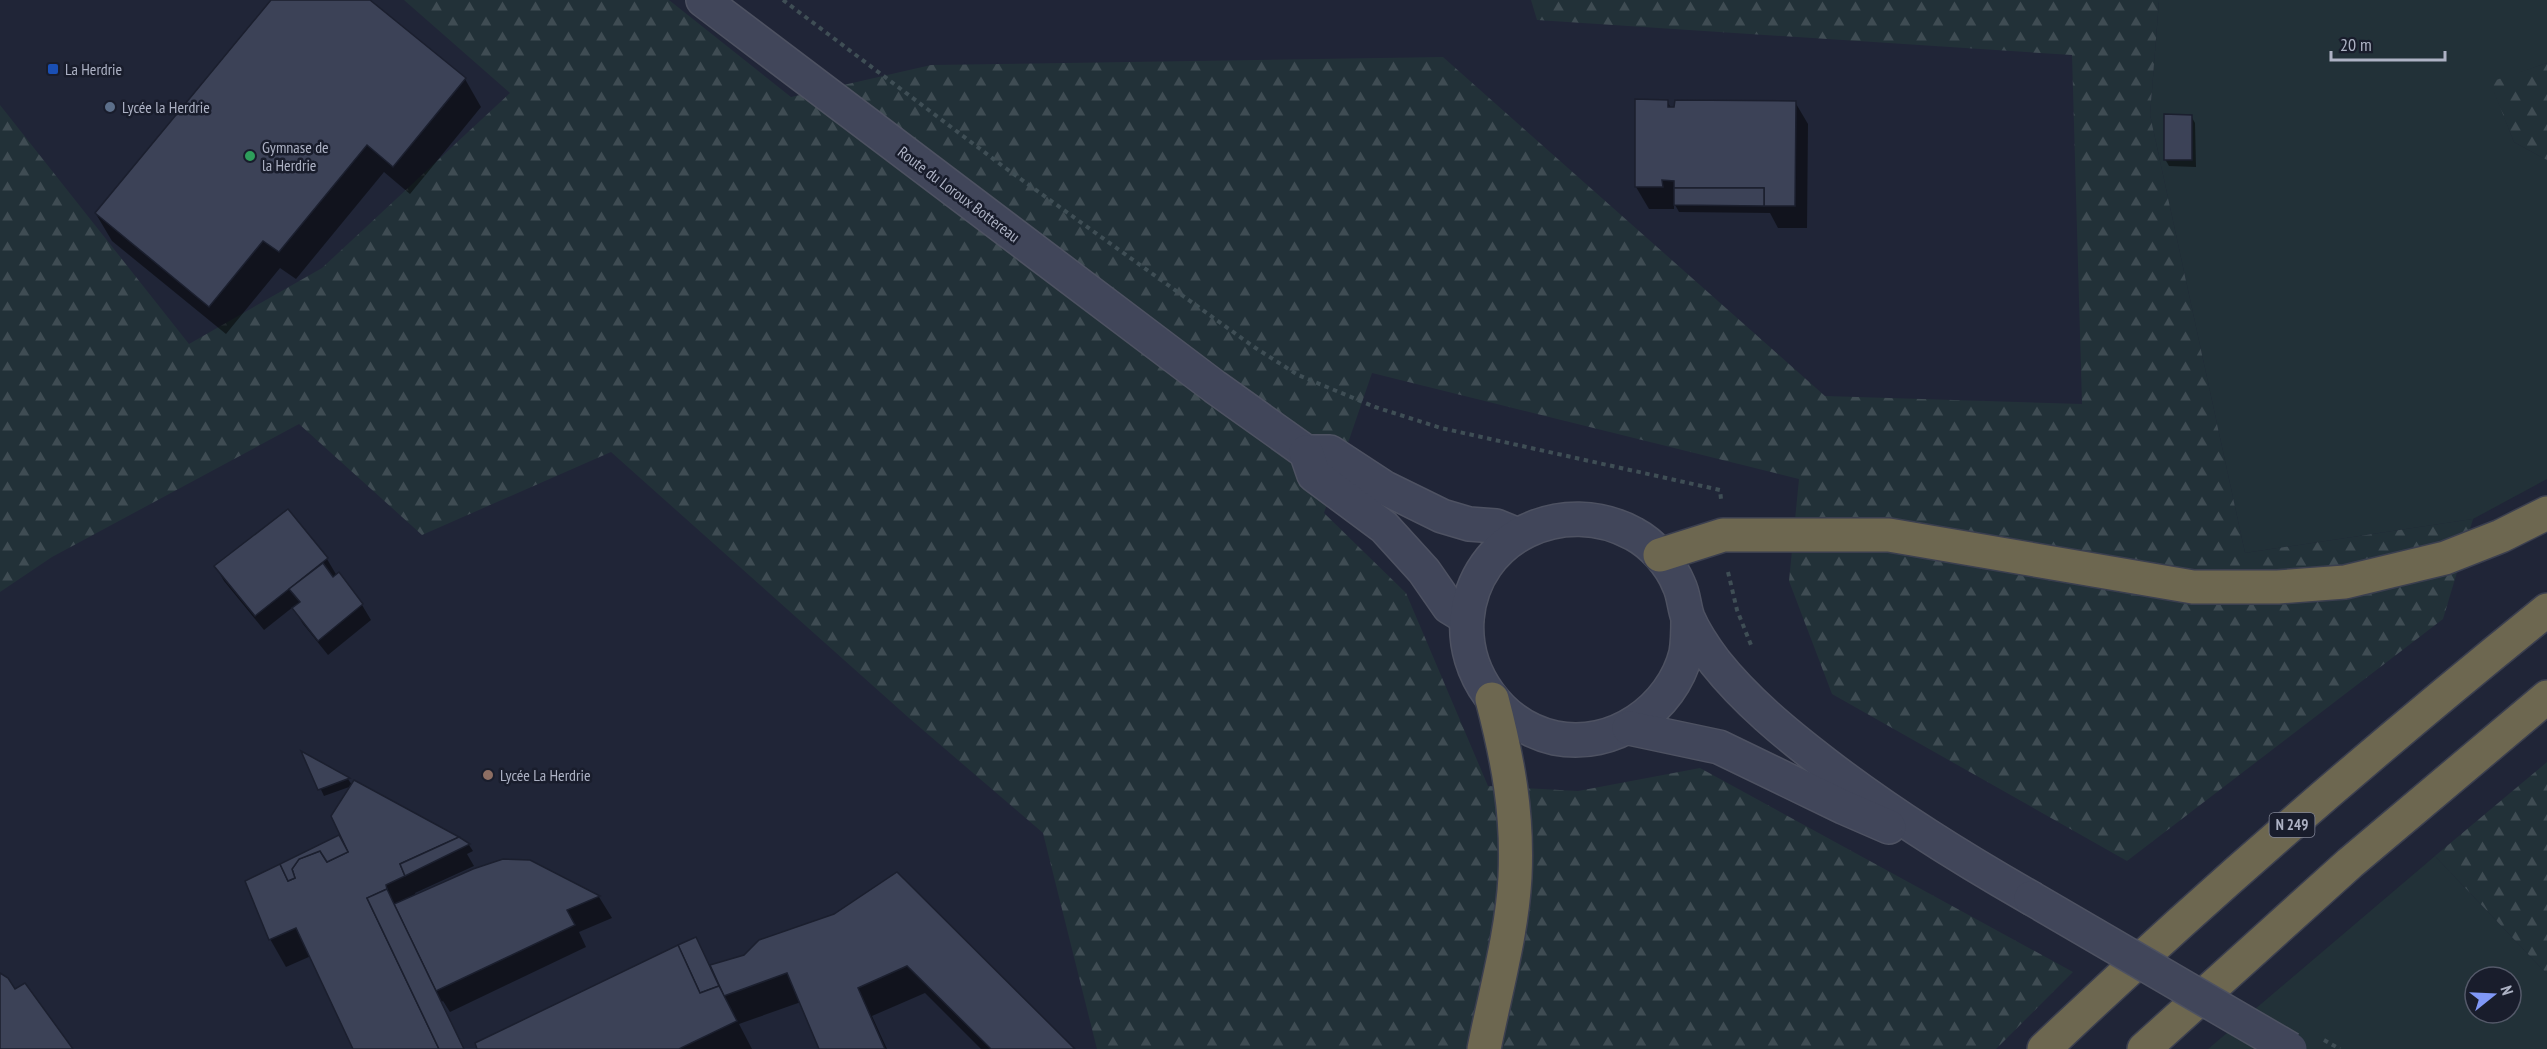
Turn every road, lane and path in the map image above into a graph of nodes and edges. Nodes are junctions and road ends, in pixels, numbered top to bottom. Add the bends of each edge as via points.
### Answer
1 (703, 0) edge
2 (783, 0) edge
3 (1306, 452) junction
4 (2547, 513) edge
5 (1518, 535) junction
6 (1723, 536) junction
7 (1660, 555) junction
8 (2547, 610) edge
9 (1467, 618) junction
10 (1688, 618) junction
11 (1755, 652) dead end
12 (2547, 697) edge
13 (1492, 699) junction
14 (1629, 728) junction
15 (1957, 855) junction
16 (2320, 1038) dead end
17 (1484, 1049) edge
18 (2044, 1049) edge
19 (2144, 1049) edge
20 (2290, 1049) edge
21 (2340, 1049) edge

1 - 3 main road, Route du Loroux Bottereau
2 - 6 path via 1013,174 1298,375 1375,407 1441,428 1720,490
3 - 5 main road via 1330,452 1385,488 1442,516 1469,524 1496,525
3 - 9 main road via 1314,475 1384,527 1424,571 1449,607
4 - 6 highway via 2445,558 2345,582 2278,587 2193,587 1889,535
5 - 7 main road via 1546,522 1577,518 1608,522 1636,535
5 - 9 main road via 1493,557 1475,586
6 - 7 highway
6 - 11 path via 1737,610
7 - 10 main road via 1679,584
8 - 18 highway, N 249 via 2284,832
9 - 13 main road via 1468,647 1477,675
10 - 14 main road via 1686,652 1675,682 1655,708
10 - 15 main road via 1714,661 1773,723 1852,785
12 - 19 highway via 2350,864
13 - 14 main road via 1520,724 1555,738 1593,739
13 - 17 highway via 1508,758 1514,804 1515,878
14 - 15 main road via 1719,747 1843,807
15 - 20 main road, bridge
16 - 21 path

